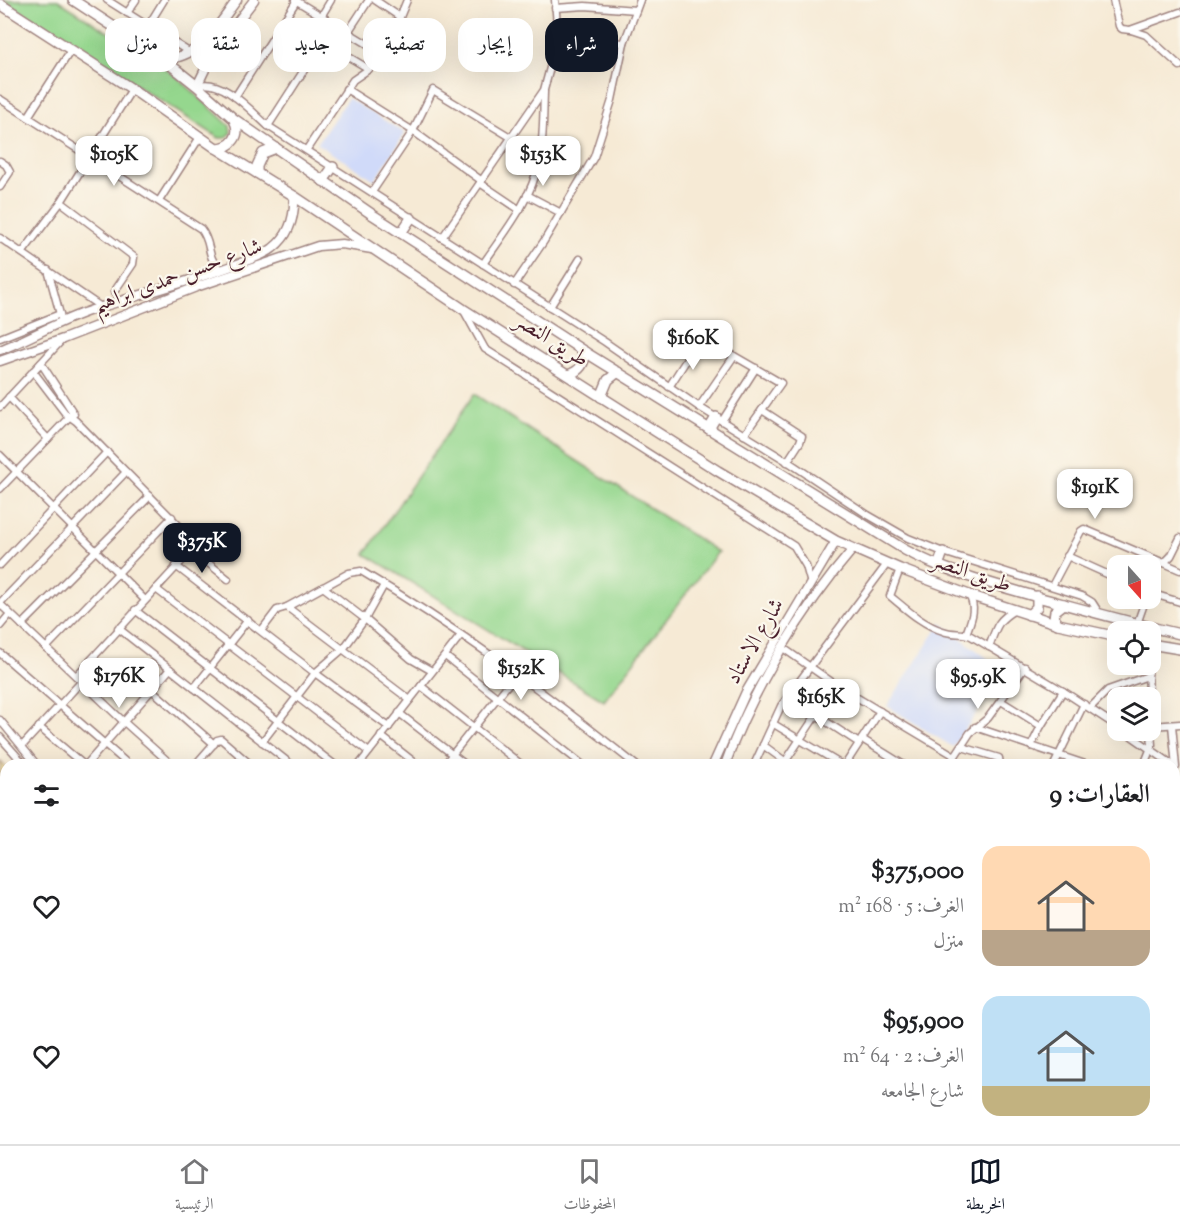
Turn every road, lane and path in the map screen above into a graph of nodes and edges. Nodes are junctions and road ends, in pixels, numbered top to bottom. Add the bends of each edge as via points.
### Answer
1 (73, 0) edge
2 (107, 0) edge
3 (136, 0) edge
4 (164, 0) edge
5 (237, 0) edge
6 (254, 0) edge
7 (296, 0) edge
8 (331, 0) edge
9 (369, 0) edge
10 (375, 0) edge
11 (407, 0) edge
12 (555, 0) edge
13 (640, 0) edge
14 (1113, 0) edge
15 (585, 3) edge
16 (0, 4) edge
17 (555, 8) junction
18 (636, 10) junction
19 (1180, 12) edge
20 (127, 13) junction
21 (322, 15) junction
22 (400, 17) joint
23 (135, 18) edge
24 (153, 18) edge
25 (327, 18) edge
26 (556, 18) edge
27 (105, 21) edge
28 (351, 27) edge
29 (1130, 30) junction
30 (618, 43) edge
31 (624, 43) junction
32 (179, 46) edge
33 (71, 50) junction
34 (189, 52) junction
35 (179, 56) edge
36 (363, 65) edge
37 (1180, 66) edge
38 (179, 72) edge
39 (365, 72) edge
40 (549, 72) edge
41 (197, 86) junction
42 (132, 89) junction
43 (346, 89) junction
44 (544, 90) junction
45 (235, 97) junction
46 (0, 99) edge
47 (28, 117) junction
48 (234, 119) junction
49 (268, 126) junction
50 (413, 131) junction
51 (200, 137) junction
52 (512, 138) junction
53 (216, 148) junction
54 (276, 148) junction
55 (307, 149) junction
56 (540, 153) junction
57 (89, 157) junction
58 (0, 161) edge
59 (333, 167) junction
60 (257, 173) junction
61 (323, 181) junction
62 (481, 182) junction
63 (0, 187) edge
64 (372, 192) junction
65 (527, 195) junction
66 (294, 196) junction
67 (159, 201) junction
68 (61, 202) junction
69 (519, 210) junction
70 (561, 213) junction
71 (411, 218) junction
72 (401, 233) junction
73 (0, 238) edge
74 (442, 238) junction
75 (372, 249) junction
76 (23, 252) junction
77 (580, 259) dead end
78 (483, 264) junction
79 (48, 270) junction
80 (221, 270) junction
81 (198, 282) junction
82 (514, 285) junction
83 (114, 292) dead end
84 (101, 307) junction
85 (550, 307) junction
86 (463, 309) junction
87 (61, 318) junction
88 (106, 323) junction
89 (0, 338) edge
90 (63, 339) junction
91 (0, 350) edge
92 (585, 352) junction
93 (734, 356) junction
94 (0, 361) edge
95 (41, 363) junction
96 (756, 368) junction
97 (33, 371) junction
98 (618, 372) junction
99 (568, 375) junction
100 (669, 387) junction
101 (9, 397) junction
102 (601, 397) junction
103 (0, 407) edge
104 (699, 407) junction
105 (762, 410) junction
106 (71, 415) junction
107 (719, 419) junction
108 (709, 429) junction
109 (744, 435) junction
110 (48, 440) junction
111 (107, 452) junction
112 (0, 455) edge
113 (787, 462) junction
114 (17, 472) junction
115 (126, 472) junction
116 (0, 489) edge
117 (150, 496) junction
118 (53, 508) junction
119 (172, 517) junction
120 (73, 528) junction
121 (1180, 538) edge
122 (837, 541) junction
123 (853, 549) junction
124 (192, 550) junction
125 (96, 551) junction
126 (943, 552) junction
127 (1067, 556) junction
128 (1164, 563) junction
129 (887, 564) junction
130 (0, 565) edge
131 (176, 566) junction
132 (938, 566) junction
133 (900, 569) junction
134 (1180, 570) edge
135 (118, 573) junction
136 (1107, 574) edge
137 (228, 579) dead end
138 (811, 584) junction
139 (384, 585) junction
140 (1052, 586) junction
141 (323, 587) junction
142 (156, 589) junction
143 (969, 595) junction
144 (1037, 596) junction
145 (1161, 596) edge
146 (145, 600) junction
147 (1180, 602) edge
148 (0, 604) edge
149 (1064, 604) junction
150 (287, 607) junction
151 (135, 610) junction
152 (1015, 610) junction
153 (10, 614) junction
154 (1099, 614) junction
155 (1029, 615) junction
156 (365, 619) junction
157 (248, 620) junction
158 (1126, 621) edge
159 (1058, 624) junction
160 (0, 626) edge
161 (22, 626) junction
162 (118, 628) junction
163 (1161, 629) edge
164 (261, 631) junction
165 (1180, 633) edge
166 (461, 634) junction
167 (966, 634) junction
168 (1107, 635) edge
169 (228, 645) junction
170 (989, 646) junction
171 (1161, 646) edge
172 (46, 648) junction
173 (344, 648) junction
174 (783, 648) junction
175 (1180, 649) edge
176 (0, 653) edge
177 (445, 656) junction
178 (1025, 667) junction
179 (210, 668) junction
180 (811, 668) junction
181 (170, 669) junction
182 (432, 671) junction
183 (315, 673) junction
184 (517, 673) junction
185 (1148, 676) joint
186 (79, 679) junction
187 (836, 685) junction
188 (421, 686) junction
189 (1148, 687) edge
190 (194, 688) junction
191 (152, 690) junction
192 (1063, 691) junction
193 (296, 697) junction
194 (497, 697) junction
195 (410, 700) junction
196 (1001, 701) junction
197 (1084, 704) junction
198 (60, 705) junction
199 (1090, 708) junction
200 (880, 711) junction
201 (399, 713) junction
202 (816, 715) junction
203 (0, 720) edge
204 (1107, 720) edge
205 (278, 721) junction
206 (124, 722) junction
207 (772, 723) junction
208 (1180, 724) edge
209 (1172, 725) junction
210 (389, 726) junction
211 (1041, 726) junction
212 (1161, 726) edge
213 (39, 727) junction
214 (474, 727) junction
215 (975, 727) junction
216 (0, 736) edge
217 (381, 736) junction
218 (801, 739) junction
219 (262, 741) junction
220 (861, 741) junction
221 (1139, 741) edge
222 (1151, 741) edge
223 (104, 744) junction
224 (214, 744) junction
225 (763, 745) junction
226 (22, 746) junction
227 (1031, 746) junction
228 (962, 747) junction
229 (1151, 749) junction
230 (369, 752) junction
231 (452, 754) junction
232 (955, 756) junction
233 (1058, 756) junction
234 (20, 759) edge
235 (32, 759) edge
236 (78, 759) edge
237 (90, 759) edge
238 (122, 759) edge
239 (165, 759) edge
240 (200, 759) edge
241 (244, 759) edge
242 (284, 759) edge
243 (327, 759) edge
244 (366, 759) edge
245 (410, 759) edge
246 (448, 759) edge
247 (458, 759) edge
248 (514, 759) edge
249 (575, 759) edge
250 (628, 759) edge
251 (715, 759) edge
252 (728, 759) edge
253 (757, 759) edge
254 (781, 759) edge
255 (791, 759) edge
256 (837, 759) edge
257 (849, 759) edge
258 (893, 759) edge
259 (953, 759) edge
260 (999, 759) edge
261 (1057, 759) edge
262 (1068, 759) edge
263 (1147, 759) edge
264 (1165, 759) edge
265 (1175, 759) edge

1 - 27 main road, طريق النصر
2 - 20 street
3 - 20 street
4 - 24 street
5 - 34 main road via 209,38
6 - 41 main road via 212,55
7 - 21 street
7 - 45 street
8 - 21 street
9 - 28 street
10 - 22 street
11 - 22 street
12 - 17 street
13 - 18 street
14 - 29 street via 1119,26
15 - 17 street
15 - 18 street
16 - 33 main road, طريق النصر
17 - 26 street
18 - 31 street
19 - 29 street
20 - 23 street
21 - 25 street
29 - 37 street via 1146,35
30 - 31 street
31 - 70 street via 594,158
32 - 34 street
33 - 42 main road, طريق النصر
33 - 47 street
34 - 35 main road
36 - 49 street via 324,45
38 - 41 main road, طريق النصر
39 - 43 street
40 - 44 street
41 - 45 street via 211,83
41 - 48 main road, طريق النصر
42 - 51 main road, طريق النصر
42 - 57 street
43 - 50 street
43 - 55 street
44 - 52 street
44 - 56 street
45 - 49 street
46 - 47 street
47 - 57 street
48 - 53 main road via 237,137 228,146
48 - 54 main road, طريق النصر
49 - 55 street
50 - 52 street via 433,90
50 - 62 street
50 - 64 street
51 - 53 main road, طريق النصر
51 - 67 street
52 - 56 street
52 - 62 street
53 - 60 main road, طريق النصر
54 - 60 main road via 259,159
54 - 61 main road, طريق النصر
55 - 59 street
56 - 65 street
57 - 67 street
57 - 68 street
58 - 63 street via 10,172
59 - 61 main road
59 - 64 street
60 - 66 main road, طريق النصر
61 - 72 main road, طريق النصر
62 - 69 street
62 - 74 street
64 - 71 street
65 - 69 street
65 - 70 street
66 - 75 main road, طريق النصر
66 - 80 main road, شارع حسن حمدى ابراهيم via 293,219 282,240 264,254
67 - 80 street via 201,228 208,237 213,262
68 - 76 street
68 - 83 street via 135,258
69 - 78 street
70 - 82 street
71 - 72 main road
71 - 74 street
72 - 92 main road, طريق النصر
73 - 76 street
74 - 78 street
75 - 81 main road, شارع حسن حمدى ابراهيم via 342,244 318,246
75 - 86 main road, طريق النصر
76 - 79 street
77 - 85 street
78 - 82 street
79 - 84 street
79 - 87 street
80 - 81 main road, شارع حسن حمدى ابراهيم
81 - 84 main road, شارع حسن حمدى ابراهيم
81 - 88 main road, شارع حسن حمدى ابراهيم
82 - 85 street
84 - 87 main road, شارع حسن حمدى ابراهيم
84 - 88 main road via 108,311
85 - 100 street
86 - 99 main road, طريق النصر
86 - 138 street via 485,349 794,546
87 - 89 street
87 - 91 main road, شارع حسن حمدى ابراهيم via 35,336
88 - 90 main road, شارع حسن حمدى ابراهيم
90 - 94 main road, شارع حسن حمدى ابراهيم
90 - 95 street
92 - 98 main road, طريق النصر
92 - 99 main road via 583,364
93 - 96 street
93 - 100 street via 700,339
93 - 104 street
95 - 97 street
95 - 106 street
96 - 105 street via 781,382
96 - 107 street
97 - 101 street
97 - 106 street
98 - 102 main road via 608,380
98 - 108 main road, طريق النصر
99 - 102 main road, طريق النصر
100 - 104 street
101 - 103 street
101 - 110 street
102 - 122 main road, طريق النصر
104 - 107 street
105 - 109 street
105 - 113 street via 803,438
106 - 110 street
106 - 111 street
107 - 108 main road
107 - 109 street
108 - 132 main road, طريق النصر via 852,519
109 - 113 street
110 - 114 street
111 - 115 street
111 - 118 street
112 - 114 street
113 - 126 street via 868,515
114 - 116 street
114 - 118 street
115 - 117 street
115 - 120 street
117 - 119 street
117 - 125 street
118 - 120 street
118 - 130 street
119 - 124 street via 194,540
119 - 135 street
120 - 125 street
120 - 148 street
121 - 128 street
122 - 123 main road, طريق النصر
122 - 138 main road, شارع الاستاد
123 - 129 main road, طريق النصر
123 - 174 main road, شارع الاستاد via 819,591
124 - 131 street
124 - 137 street
125 - 135 street
125 - 161 street
126 - 132 main road
126 - 140 street
127 - 128 street via 1084,529
127 - 136 street
127 - 140 street
128 - 134 street
129 - 133 main road, طريق النصر
129 - 180 street
131 - 142 street
131 - 157 street
132 - 144 main road, طريق النصر
133 - 143 main road, طريق النصر
133 - 167 street via 890,597 932,627
135 - 146 street
135 - 172 street
138 - 251 main road, شارع الاستاد via 746,693
139 - 141 street via 355,570
139 - 156 street
139 - 166 street
140 - 154 street via 1082,596 1092,602
141 - 150 street
141 - 156 street
142 - 146 street
142 - 169 street
143 - 152 main road, طريق النصر
143 - 167 street via 974,614
144 - 149 main road, طريق النصر
144 - 155 main road via 1037,608
145 - 147 street
146 - 151 street
148 - 153 street
149 - 154 main road, طريق النصر
149 - 159 main road via 1055,610
150 - 164 street via 277,610
150 - 173 street
151 - 162 street
151 - 179 street
152 - 155 main road, طريق النصر
152 - 170 street via 998,623
153 - 160 street
153 - 161 street
154 - 158 main road, طريق النصر
155 - 159 main road, طريق النصر
156 - 173 street
156 - 182 street via 411,659
157 - 164 street
157 - 169 street
159 - 168 main road, طريق النصر
161 - 172 street
162 - 181 street
162 - 186 street
163 - 165 main road, طريق النصر
164 - 183 street
166 - 177 street
166 - 184 street
167 - 170 street
169 - 179 street
169 - 193 street
170 - 178 street
171 - 175 main road
172 - 186 street
173 - 183 street
173 - 195 street
174 - 180 street
174 - 252 main road, شارع الاستاد via 751,704
176 - 198 street
177 - 182 street
177 - 194 street
178 - 192 street
178 - 196 street
179 - 190 street
179 - 205 street
180 - 187 street
180 - 207 street
181 - 190 street
181 - 191 street
182 - 188 street
183 - 193 street
183 - 210 street
184 - 194 street
184 - 250 street
185 - 189 street
185 - 199 street via 1108,690
186 - 198 street
186 - 206 street
187 - 200 street
187 - 202 street
188 - 195 street
188 - 214 street
190 - 219 street
191 - 206 street
191 - 224 street
192 - 197 street
192 - 211 street
193 - 205 street
193 - 230 street
194 - 214 street
194 - 249 street
195 - 201 street
196 - 211 street
196 - 215 street
197 - 199 street
197 - 233 street
198 - 213 street
198 - 223 street
199 - 204 street
200 - 220 street
200 - 232 street
201 - 210 street
201 - 231 street
202 - 218 street
202 - 220 street
203 - 226 street
205 - 219 street
205 - 243 street
206 - 223 street
206 - 239 street
207 - 218 street
207 - 225 street
208 - 209 street
209 - 212 street
209 - 265 street
210 - 217 street
211 - 227 street
213 - 226 street
213 - 236 street
214 - 231 street
214 - 248 street
215 - 227 street
215 - 228 street
216 - 234 street
217 - 230 street
217 - 245 street
218 - 255 street
218 - 256 street
219 - 242 street
220 - 257 street
220 - 258 street
221 - 229 street
222 - 229 street
223 - 237 street
223 - 238 street
224 - 240 street
224 - 241 street via 223,740
225 - 253 street
225 - 254 street
226 - 235 street
227 - 233 street
228 - 232 street
228 - 260 street
229 - 263 street
229 - 264 street
230 - 244 street
231 - 246 street
231 - 247 street
232 - 259 street
233 - 261 street
233 - 262 street

